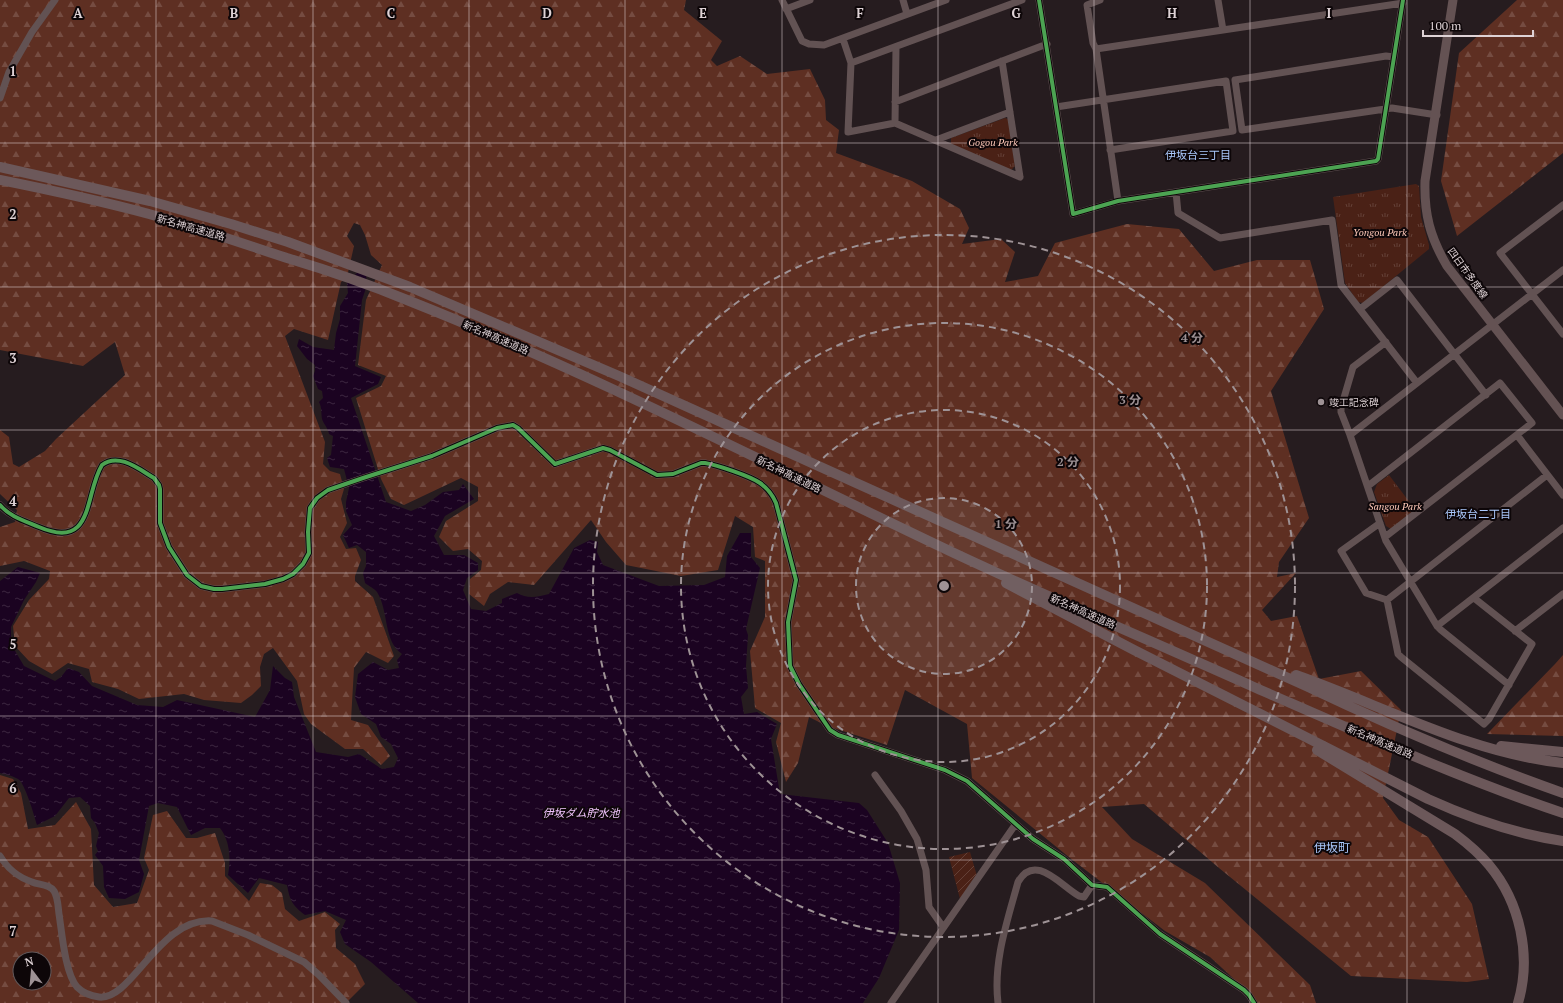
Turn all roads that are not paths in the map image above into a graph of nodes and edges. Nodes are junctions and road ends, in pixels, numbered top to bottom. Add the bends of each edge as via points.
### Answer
1 (54, 0) edge
2 (782, 0) edge
3 (810, 0) edge
4 (903, 0) edge
5 (946, 0) edge
6 (1022, 0) edge
7 (1040, 0) edge
8 (1100, 0) edge
9 (1218, 0) edge
10 (1453, 0) edge
11 (1403, 2) edge
12 (786, 9) junction
13 (908, 14) junction
14 (1222, 30) junction
15 (843, 39) junction
16 (1047, 44) junction
17 (896, 47) junction
18 (1096, 49) junction
19 (1394, 57) junction
20 (1002, 61) junction
21 (851, 63) junction
22 (0, 98) edge
23 (1103, 100) junction
24 (895, 102) junction
25 (1056, 107) junction
26 (1386, 108) junction
27 (1010, 112) junction
28 (1437, 115) junction
29 (895, 123) junction
30 (936, 140) junction
31 (1110, 150) junction
32 (0, 167) edge
33 (0, 180) edge
34 (1176, 192) junction
35 (1118, 200) junction
36 (1563, 204) edge
37 (1563, 270) edge
38 (1532, 294) junction
39 (1360, 309) junction
40 (1494, 325) junction
41 (1563, 334) edge
42 (1386, 342) junction
43 (1454, 355) junction
44 (1417, 383) junction
45 (1486, 395) junction
46 (1563, 415) edge
47 (1350, 435) junction
48 (1517, 435) junction
49 (1547, 475) junction
50 (1368, 486) junction
51 (1563, 495) edge
52 (0, 505) edge
53 (1380, 523) junction
54 (1563, 528) edge
55 (1385, 537) junction
56 (958, 554) junction
57 (1411, 581) junction
58 (1563, 594) edge
59 (1474, 598) junction
60 (1387, 600) junction
61 (1438, 626) junction
62 (1515, 631) junction
63 (1249, 660) junction
64 (1509, 685) junction
65 (1224, 696) junction
66 (1466, 740) junction
67 (1563, 752) edge
68 (1563, 763) edge
69 (875, 775) dead end
70 (1561, 792) edge
71 (1563, 813) edge
72 (1016, 824) junction
73 (1563, 841) edge
74 (0, 856) edge
75 (1092, 884) junction
76 (943, 927) junction
77 (343, 1002) edge
78 (891, 1003) edge
79 (998, 1003) edge
80 (1254, 1003) edge
81 (1518, 1003) edge

1 - 22 street via 17,59
2 - 12 street
3 - 12 street
4 - 13 street
5 - 13 street
6 - 17 street
7 - 16 street
8 - 18 street via 1086,5
9 - 14 street
10 - 28 main road, 四日市多度線
11 - 14 street
11 - 19 street
12 - 15 street via 802,41 824,45
13 - 15 street
14 - 18 street
15 - 21 street
16 - 20 street
16 - 25 street
17 - 21 street
17 - 24 street
18 - 23 street
19 - 26 street
19 - 26 street via 1386,56 1235,80 1242,130
20 - 24 street
20 - 27 street
21 - 29 street via 848,132
23 - 25 street
23 - 31 street
23 - 31 street via 1226,81 1233,131
24 - 29 street
25 - 35 street via 1073,214
26 - 28 street
26 - 34 street via 1376,161
27 - 30 street
27 - 30 street via 1020,177
28 - 40 main road, 四日市多度線 via 1425,181 1429,224 1437,248 1447,266
29 - 30 street
31 - 35 street
32 - 63 highway, 新名神高速道路 via 150,201 231,224 317,252 410,287 619,376
33 - 56 highway, 新名神高速道路 via 146,213 315,266 404,298 612,388
34 - 35 street
34 - 39 street via 1178,213 1220,238 1332,220 1341,286
36 - 38 street via 1500,253
37 - 38 street
38 - 40 street
38 - 41 street
39 - 42 street
39 - 43 street via 1397,280
40 - 43 street
40 - 46 main road, 四日市多度線
42 - 44 street
42 - 47 street via 1353,367 1341,408
43 - 44 street
43 - 45 street
44 - 47 street
45 - 48 street via 1500,384 1532,423
45 - 50 street
47 - 50 street
48 - 49 street
48 - 55 street
49 - 51 street
49 - 57 street
50 - 53 street
52 - 72 street via 9,514 46,530 59,533 72,530 85,517 95,478 102,465 113,461 126,462 154,478 159,485 160,523 169,547 187,575 205,587 222,590 273,582 293,574 309,553 310,508 322,494 432,456 497,428 513,425 518,428 554,464 603,448 657,475 673,474 705,463 731,471 760,483 776,503 796,580 788,622 790,666 828,728 838,735 945,770 967,781
53 - 55 street
53 - 60 street via 1341,551 1366,593
54 - 59 street
55 - 57 street
56 - 65 highway via 1013,587
56 - 71 highway, 新名神高速道路 via 1377,740
57 - 60 street
57 - 61 street
58 - 62 street
59 - 61 street
59 - 62 street
60 - 64 street via 1398,654 1484,724
61 - 64 street
62 - 64 street via 1532,644
63 - 66 highway via 1321,684
63 - 70 highway, 新名神高速道路 via 1433,744
65 - 73 highway via 1435,802 1484,823 1522,834
65 - 81 highway via 1449,830 1488,863 1511,900 1519,928 1523,976
66 - 67 highway via 1496,746
66 - 68 highway via 1504,753
69 - 76 street via 917,839 926,870 929,907
72 - 75 street via 1033,839 1064,859
72 - 76 street
74 - 77 street via 16,874 54,891 72,979 77,988 85,993 105,997 117,992 167,940 190,924 212,921 304,962
75 - 79 street via 1084,897 1044,871 1031,871 1021,877 998,958
75 - 80 street via 1107,887 1160,934 1244,990
76 - 78 street

